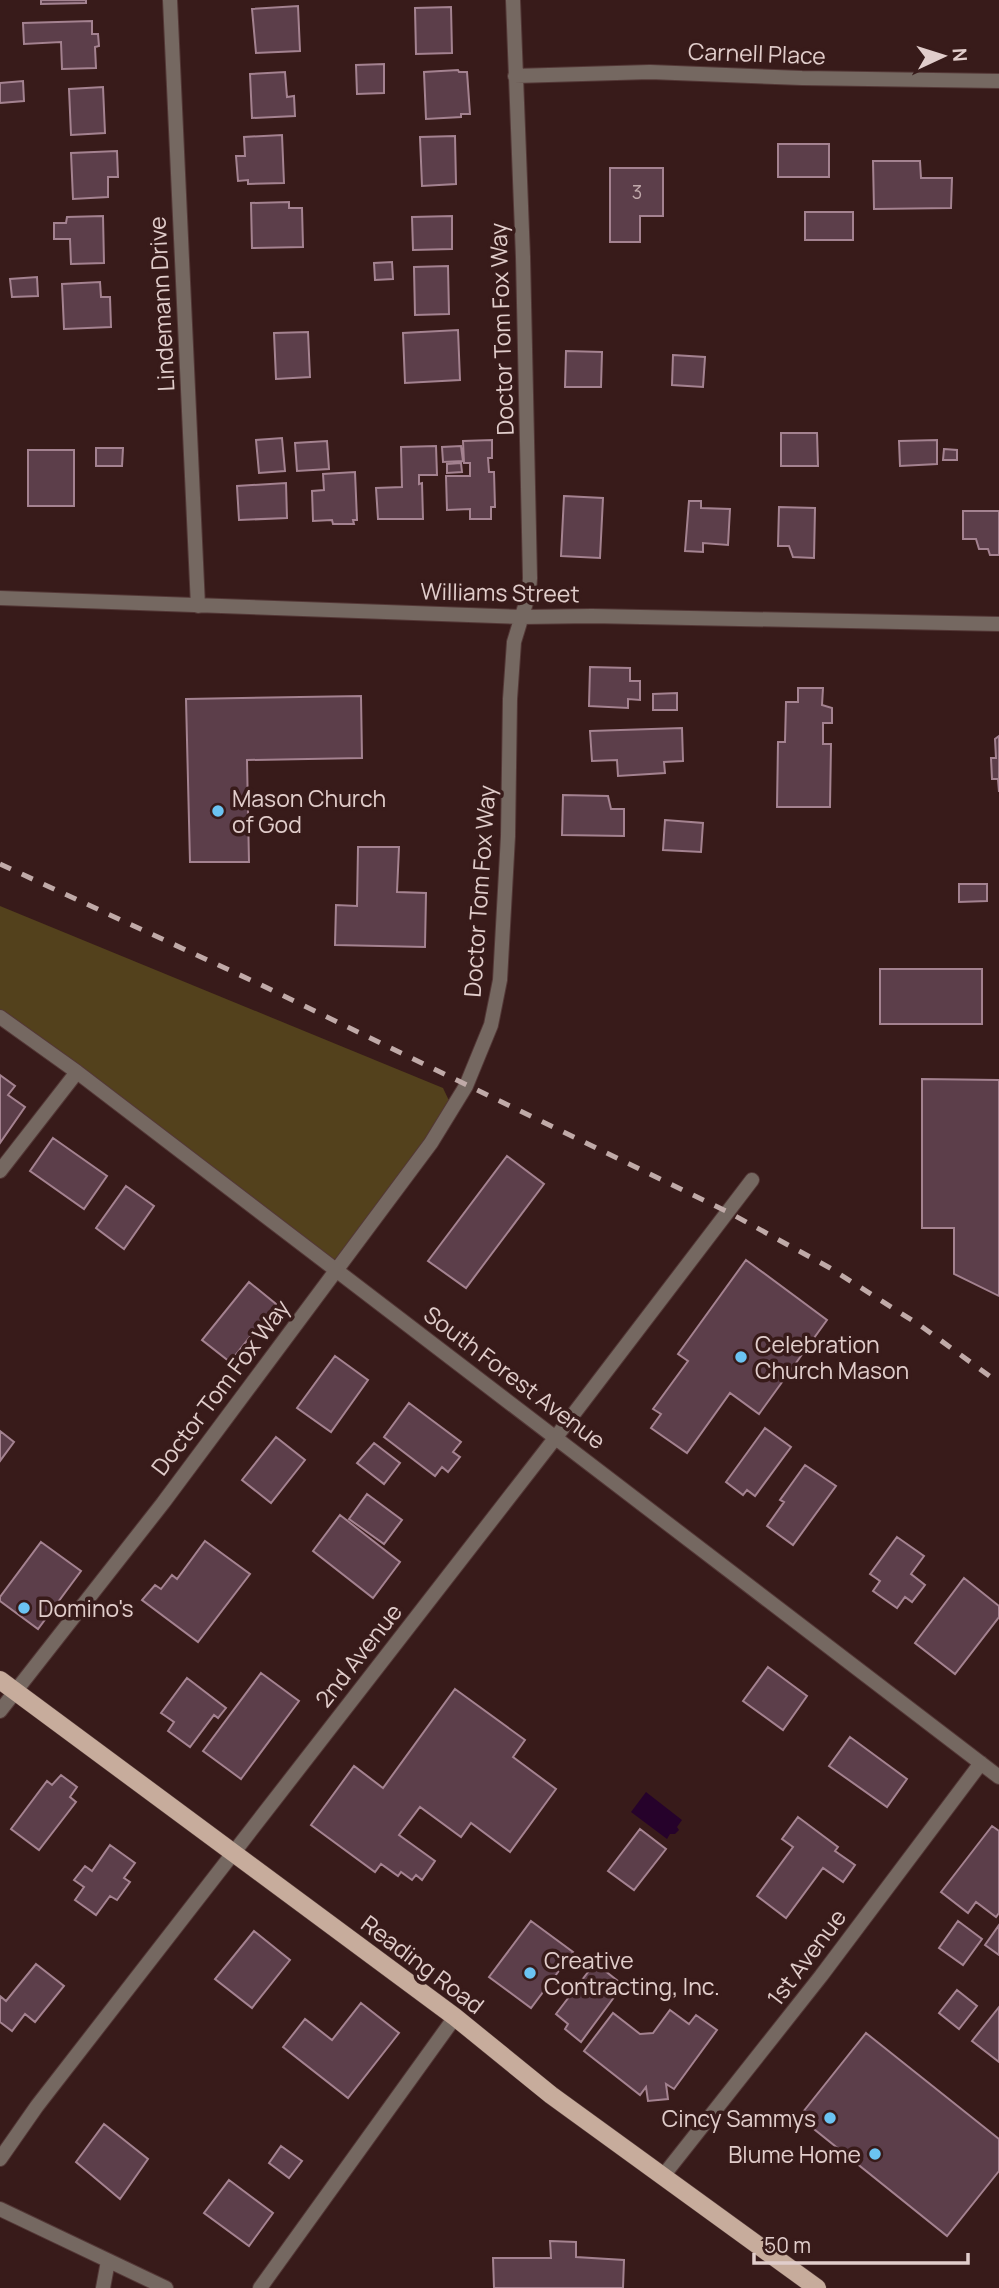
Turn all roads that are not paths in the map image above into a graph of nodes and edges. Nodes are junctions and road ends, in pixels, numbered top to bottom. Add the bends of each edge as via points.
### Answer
1 (170, 0) edge
2 (513, 0) edge
3 (514, 76) junction
4 (999, 81) edge
5 (0, 598) edge
6 (198, 606) junction
7 (522, 617) junction
8 (999, 624) edge
9 (0, 1017) edge
10 (77, 1072) junction
11 (0, 1171) edge
12 (752, 1180) dead end
13 (337, 1270) junction
14 (556, 1437) junction
15 (7, 1685) edge
16 (0, 1711) edge
17 (981, 1763) junction
18 (999, 1777) edge
19 (233, 1853) junction
20 (455, 2018) junction
21 (0, 2159) edge
22 (663, 2176) junction
23 (0, 2209) edge
24 (108, 2260) junction
25 (103, 2288) edge
26 (166, 2288) edge
27 (260, 2288) edge
28 (817, 2288) edge

1 - 6 street, Lindemann Drive
2 - 3 street, Doctor Tom Fox Way
3 - 4 street, Carnell Place via 650,72
3 - 7 street, Doctor Tom Fox Way via 530,578
5 - 6 street, Williams Street
6 - 7 street, Williams Street
7 - 8 street, Williams Street
7 - 13 street, Doctor Tom Fox Way via 514,642 500,981 491,1025 453,1109
9 - 10 street, South Forest Avenue
10 - 11 street
10 - 13 street, South Forest Avenue
12 - 14 street, 2nd Avenue
13 - 14 street, South Forest Avenue
13 - 15 street, Doctor Tom Fox Way via 136,1538
14 - 17 street, South Forest Avenue
14 - 19 street, 2nd Avenue
15 - 16 street, Doctor Tom Fox Way
15 - 19 main road, Reading Road
17 - 18 street, South Forest Avenue
17 - 22 street, 1st Avenue
19 - 20 main road, Reading Road
19 - 21 street, 2nd Avenue
20 - 22 main road, Reading Road
20 - 27 street
22 - 28 main road, Reading Road
23 - 24 street
24 - 25 street
24 - 26 street

